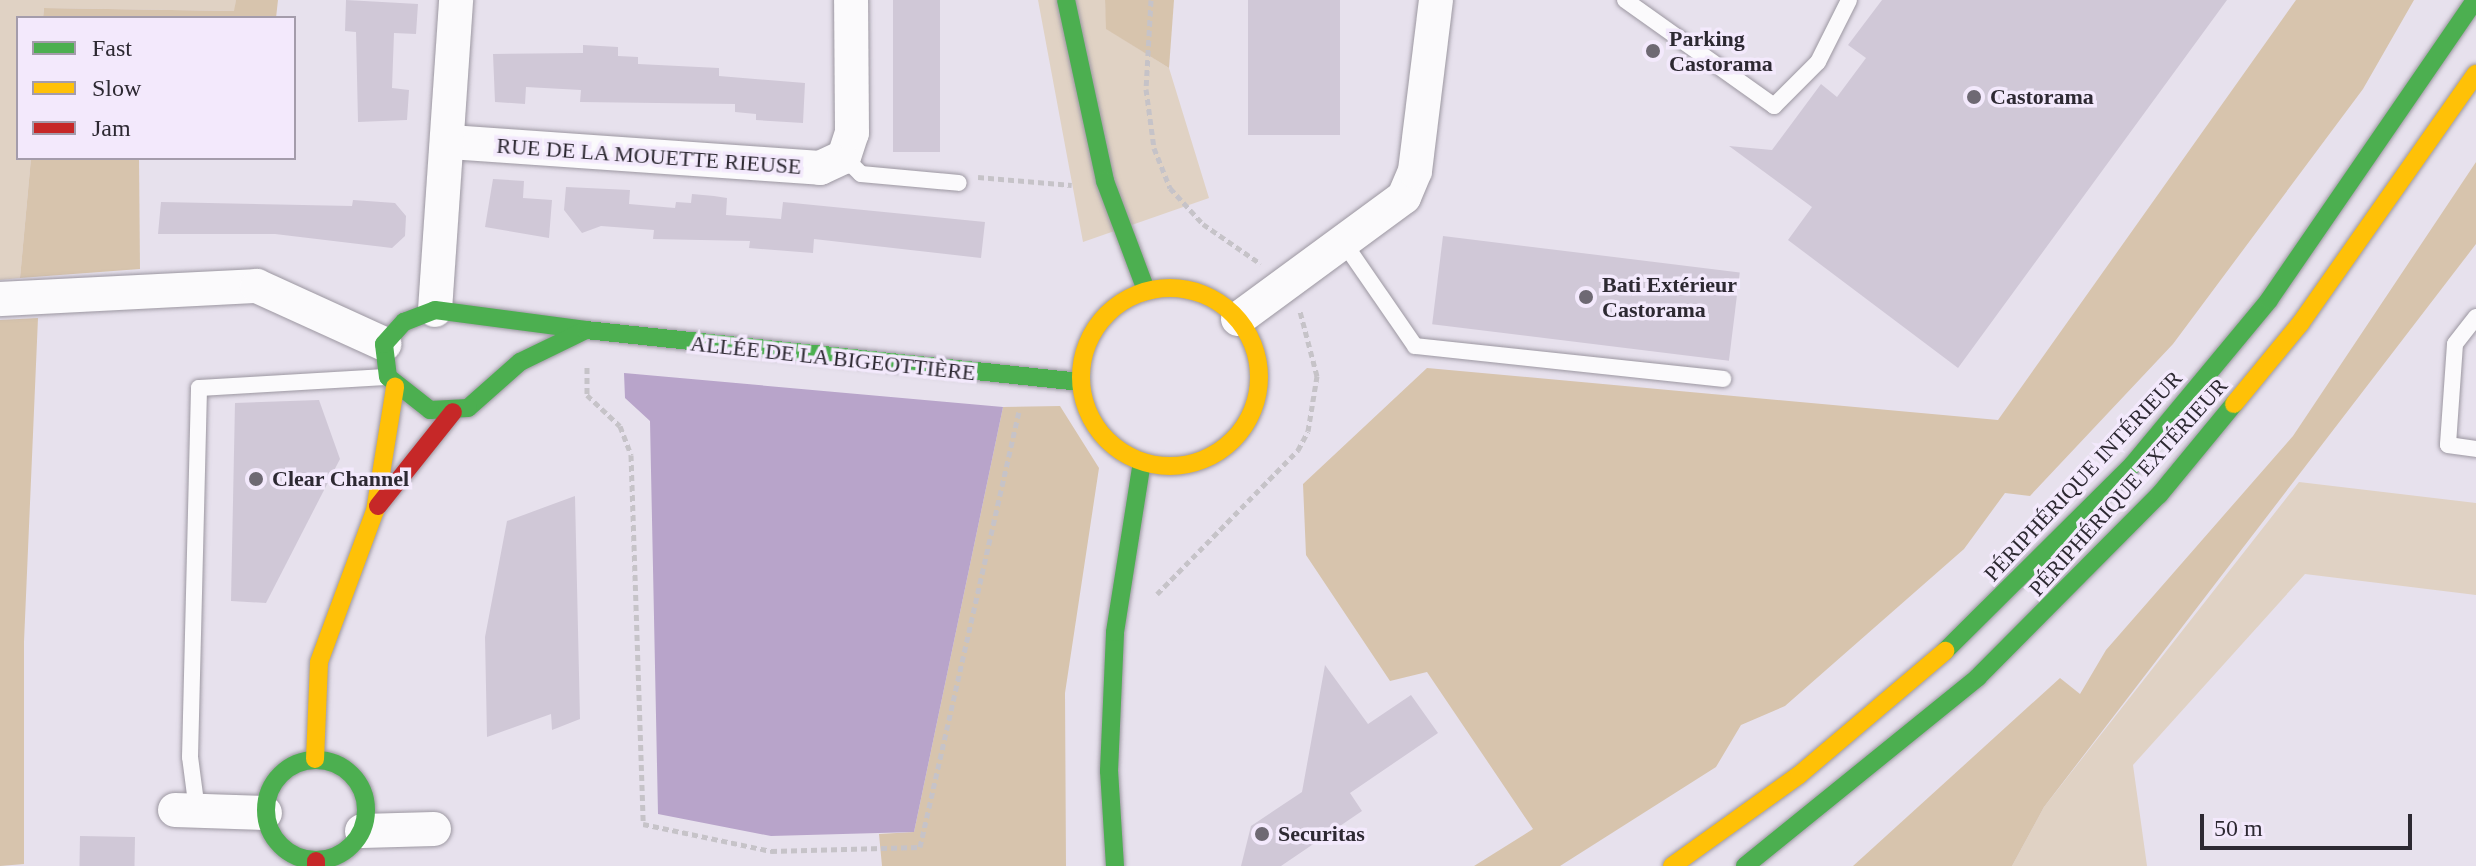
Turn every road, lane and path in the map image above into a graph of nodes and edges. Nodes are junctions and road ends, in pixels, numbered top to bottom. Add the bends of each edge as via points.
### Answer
1 (456, 0) edge
2 (851, 0) edge
3 (1066, 0) edge
4 (1151, 0) edge
5 (1436, 0) edge
6 (1625, 0) edge
7 (1849, 0) edge
8 (2475, 0) edge
9 (2431, 25) dead end
10 (2476, 74) edge
11 (450, 142) junction
12 (844, 157) junction
13 (2442, 159) dead end
14 (959, 183) joint
15 (2403, 183) junction
16 (1079, 184) dead end
17 (2329, 213) junction
18 (1344, 243) junction
19 (1281, 285) junction
20 (1146, 290) junction
21 (0, 299) edge
22 (435, 310) junction
23 (2476, 317) edge
24 (1238, 319) junction
25 (586, 330) junction
26 (389, 369) junction
27 (1723, 379) dead end
28 (1080, 382) junction
29 (1026, 409) dead end
30 (453, 412) junction
31 (2476, 449) edge
32 (1142, 462) junction
33 (375, 511) junction
34 (1150, 605) dead end
35 (315, 759) junction
36 (186, 810) joint
37 (265, 813) junction
38 (434, 829) dead end
39 (362, 831) junction
40 (316, 863) edge
41 (1115, 866) edge
42 (1672, 866) edge
43 (1745, 866) edge

1 - 11 street
2 - 12 street via 852,133
3 - 20 main road via 1105,181
4 - 19 path via 1146,89 1154,148 1170,188
5 - 18 street via 1410,186 1394,207
6 - 7 lane via 1774,106 1818,62
8 - 17 main road, PÉRIPHÉRIQUE INTÉRIEUR
9 - 17 main road via 2338,164
10 - 15 main road, PÉRIPHÉRIQUE EXTÉRIEUR
11 - 12 street, RUE DE LA MOUETTE RIEUSE via 820,168
11 - 22 street
12 - 14 lane via 861,174
13 - 15 main road
14 - 16 path via 974,176
15 - 43 main road, PÉRIPHÉRIQUE EXTÉRIEUR via 2246,393 2129,528 1978,677
17 - 42 main road, PÉRIPHÉRIQUE INTÉRIEUR via 2184,406 2029,572 1859,726
18 - 19 street
18 - 27 lane via 1415,346
19 - 24 street
19 - 34 path via 1314,349 1308,431
20 - 24 main road via 1196,292
20 - 28 main road via 1097,325
21 - 26 street via 257,286
22 - 25 main road, ALLÉE DE LA BIGEOTTIÈRE
22 - 26 main road via 404,322
23 - 31 lane via 2455,344 2448,445
24 - 32 main road via 1255,348 1259,381 1252,413 1234,440 1207,459 1174,467
25 - 28 main road, ALLÉE DE LA BIGEOTTIÈRE
25 - 29 path via 587,395 620,426 631,455 643,824 771,851 920,847 1013,416
25 - 30 main road via 520,362 468,408
26 - 30 main road via 430,410
26 - 33 main road
26 - 36 lane via 199,388
28 - 32 main road via 1099,432
30 - 33 main road
32 - 41 main road via 1115,632 1109,771
33 - 35 main road via 319,662
35 - 37 main road via 285,770
35 - 39 main road via 358,782 365,797
36 - 37 street
37 - 40 main road via 287,852
38 - 39 street
39 - 40 main road via 344,852

